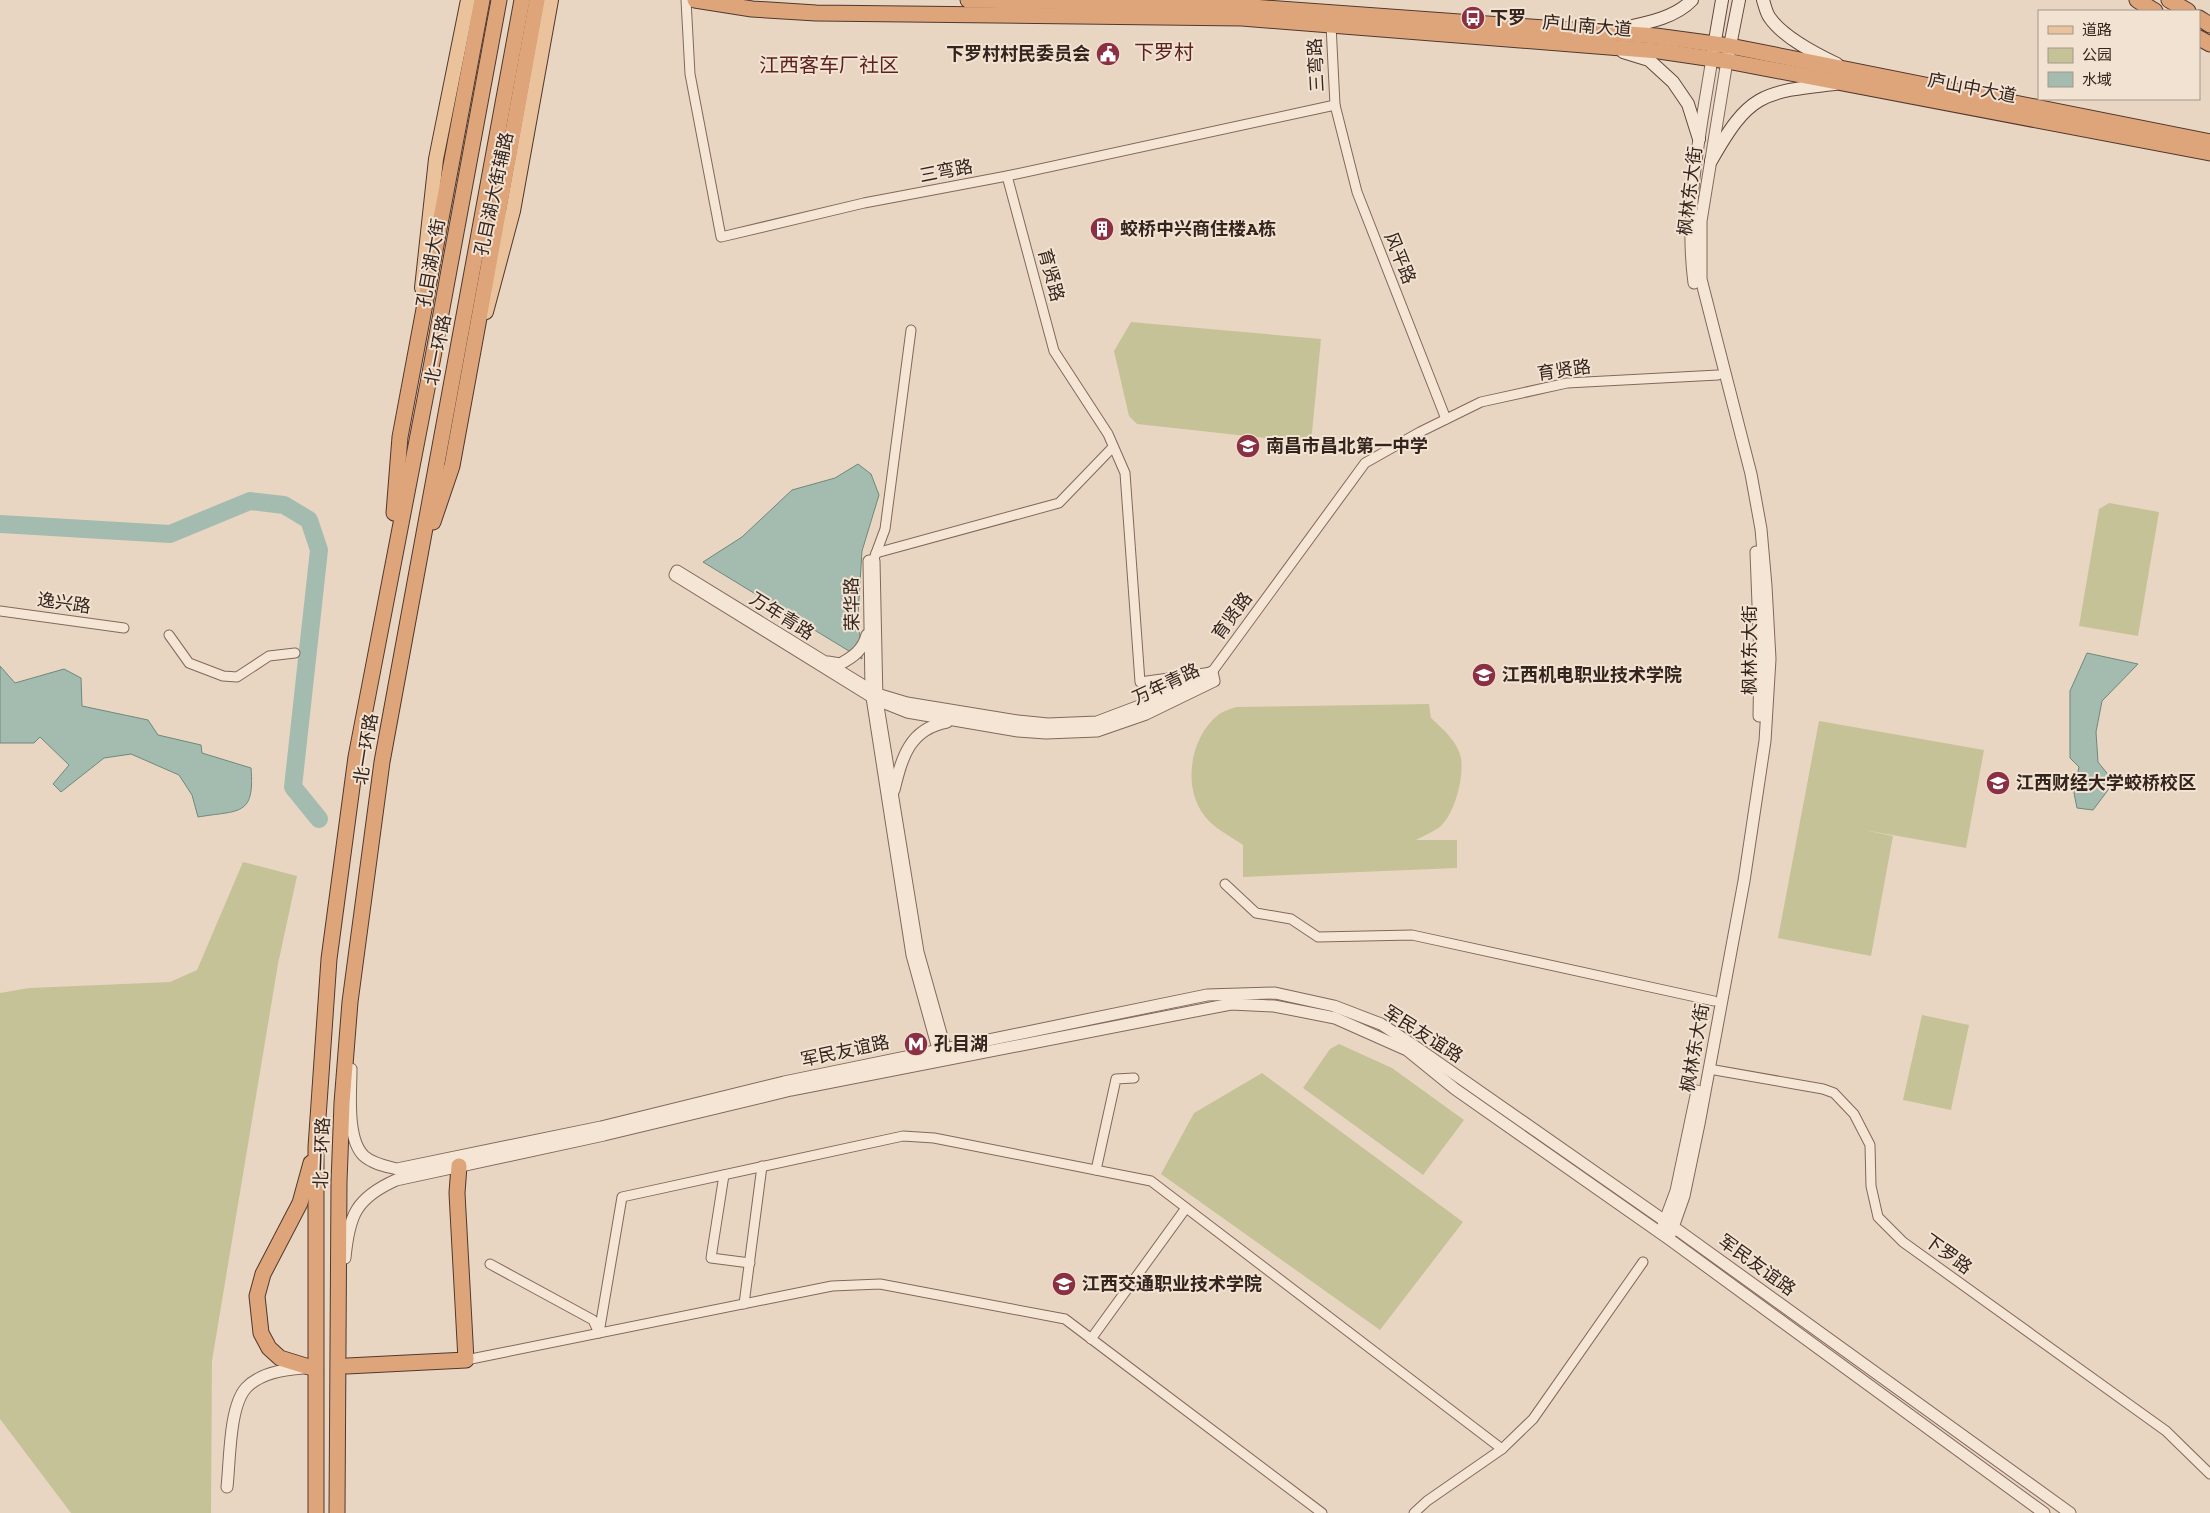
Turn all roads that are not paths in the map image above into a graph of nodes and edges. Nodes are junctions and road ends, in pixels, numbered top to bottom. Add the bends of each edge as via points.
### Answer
1 (468, 0) edge
2 (482, 0) edge
3 (498, 0) edge
4 (522, 0) edge
5 (537, 0) edge
6 (551, 0) edge
7 (686, 0) edge
8 (695, 0) edge
9 (968, 0) edge
10 (1692, 0) edge
11 (1722, 0) edge
12 (1739, 0) edge
13 (1763, 0) edge
14 (2137, 0) edge
15 (2169, 0) edge
16 (2153, 10) edge
17 (2186, 10) edge
18 (1331, 25) junction
19 (1606, 40) junction
20 (1713, 52) junction
21 (1729, 54) junction
22 (1847, 76) junction
23 (511, 103) junction
24 (1334, 105) junction
25 (1699, 139) junction
26 (2210, 142) edge
27 (2210, 153) edge
28 (1710, 161) junction
29 (1007, 176) junction
30 (911, 330) dead end
31 (413, 362) junction
32 (1718, 375) junction
33 (465, 393) junction
34 (1446, 419) junction
35 (1113, 447) junction
36 (875, 557) junction
37 (417, 569) junction
38 (388, 592) junction
39 (0, 611) edge
40 (870, 624) junction
41 (124, 628) dead end
42 (169, 635) dead end
43 (296, 653) dead end
44 (822, 661) junction
45 (1212, 672) junction
46 (874, 695) junction
47 (954, 720) junction
48 (893, 794) junction
49 (1225, 884) dead end
50 (1714, 1001) junction
51 (350, 1002) junction
52 (943, 1055) junction
53 (1709, 1069) junction
54 (1134, 1078) dead end
55 (316, 1147) junction
56 (459, 1161) junction
57 (762, 1166) junction
58 (1096, 1170) junction
59 (724, 1174) junction
60 (1186, 1208) junction
61 (1669, 1224) junction
62 (1664, 1236) junction
63 (1643, 1262) dead end
64 (750, 1263) junction
65 (490, 1264) dead end
66 (744, 1304) junction
67 (599, 1333) junction
68 (337, 1338) junction
69 (1091, 1338) junction
70 (466, 1360) junction
71 (347, 1366) tunnel mouth
72 (308, 1367) joint
73 (1502, 1448) junction
74 (2210, 1474) edge
75 (227, 1487) dead end
76 (316, 1513) edge
77 (337, 1513) edge
78 (1322, 1513) edge
79 (1414, 1513) edge
80 (2044, 1513) edge
81 (2070, 1513) edge

1 - 31 main road via 436,159
2 - 31 highway
3 - 38 highway, 孔目湖大街
4 - 23 highway, 北一环路
5 - 23 highway
6 - 33 main road, 孔目湖大街辅路 via 513,211
7 - 29 street, 三弯路 via 690,74 721,237 864,202
8 - 18 highway, 庐山南大道 via 752,9 816,12 1242,18
9 - 19 highway, 庐山南大道 via 1210,4
10 - 19 main road via 1668,16
11 - 20 main road
12 - 21 main road
13 - 22 main road via 1770,18 1784,31
14 - 16 highway
15 - 17 highway
18 - 19 highway, 庐山南大道
18 - 24 street, 三弯路
19 - 20 highway, 庐山南大道 via 1656,36
19 - 25 main road via 1649,60 1673,82 1688,104
20 - 21 highway, 庐山南大道
20 - 25 street, 枫林东大街
21 - 22 highway, 庐山中大道
21 - 28 street, 枫林东大街
22 - 26 highway, 庐山中大道
22 - 27 highway, 庐山中大道
22 - 28 main road via 1773,93 1755,101 1727,132
23 - 33 highway
23 - 37 highway, 北一环路
24 - 29 street, 三弯路
24 - 34 street, 风平路 via 1356,192
25 - 32 street, 枫林东大街 via 1692,182 1694,282
28 - 53 street, 枫林东大街 via 1701,221 1701,279 1751,474 1761,529 1770,659 1765,741 1744,881
29 - 35 street, 育贤路 via 1054,350
30 - 36 street via 885,529
31 - 38 highway via 400,437
32 - 34 street, 育贤路 via 1567,383 1481,402
32 - 50 street, 枫林东大街 via 1754,530 1760,657 1759,738 1739,879
33 - 37 highway via 452,466
34 - 45 street, 育贤路 via 1365,463
35 - 36 street via 1060,504
35 - 45 street, 育贤路 via 1125,473 1140,682
36 - 40 street, 荣华路 via 869,561
36 - 46 street, 荣华路
37 - 51 highway, 北一环路 via 382,762
38 - 55 highway, 北一环路 via 356,757 329,959
39 - 41 street, 逸兴路
40 - 44 street via 864,646 851,658 840,664
40 - 46 street, 荣华路
42 - 43 street via 189,663 223,676 237,677 269,656
44 - 46 street, 万年青路
44 - 46 street, 万年青路 via 677,572 675,576
45 - 46 street, 万年青路 via 1097,722 1048,724 1018,721
45 - 47 street, 万年青路 via 1214,681 1146,714 1097,731 1018,731
46 - 47 street, 万年青路 via 906,712
46 - 48 street, 荣华路
46 - 52 street, 荣华路 via 912,955
47 - 48 street via 935,724 912,742 902,757
48 - 52 street, 荣华路 via 918,952
49 - 50 street via 1256,913 1291,919 1318,937 1412,935
50 - 61 street, 枫林东大街
51 - 56 street via 352,1128 358,1149 379,1164 397,1168
51 - 68 highway, 北一环路 via 342,1103
52 - 56 street, 军民友谊路 via 604,1135
52 - 61 street, 军民友谊路 via 1207,995 1275,993 1334,1006 1381,1024
52 - 62 street, 军民友谊路 via 1231,1004 1274,1006 1336,1018 1407,1050 1455,1089
53 - 61 street, 枫林东大街 via 1684,1196
53 - 74 street, 下罗路 via 1834,1093 1854,1114 1870,1146 1871,1186 1878,1217 1900,1239 2166,1431
54 - 58 street via 1116,1079
55 - 72 highway via 300,1203 263,1274 257,1296 260,1333 269,1348 280,1358
55 - 76 highway, 北一环路
56 - 68 street via 396,1180 363,1199 347,1234
56 - 70 highway via 457,1193
57 - 58 street via 903,1136 934,1138
57 - 59 street
57 - 64 street
58 - 60 street via 1151,1181
59 - 64 street via 711,1258
59 - 67 street via 622,1197
60 - 69 street
60 - 73 street
61 - 62 street, 枫林东大街
61 - 81 street, 军民友谊路
62 - 80 street, 军民友谊路
63 - 73 street via 1533,1419
64 - 66 street
65 - 67 street via 594,1320
66 - 67 street
66 - 69 street via 832,1286 880,1284 1064,1319
67 - 70 street
68 - 77 highway, 北一环路
69 - 78 street
70 - 71 highway
72 - 75 street via 284,1369 245,1389 236,1411
73 - 79 street

